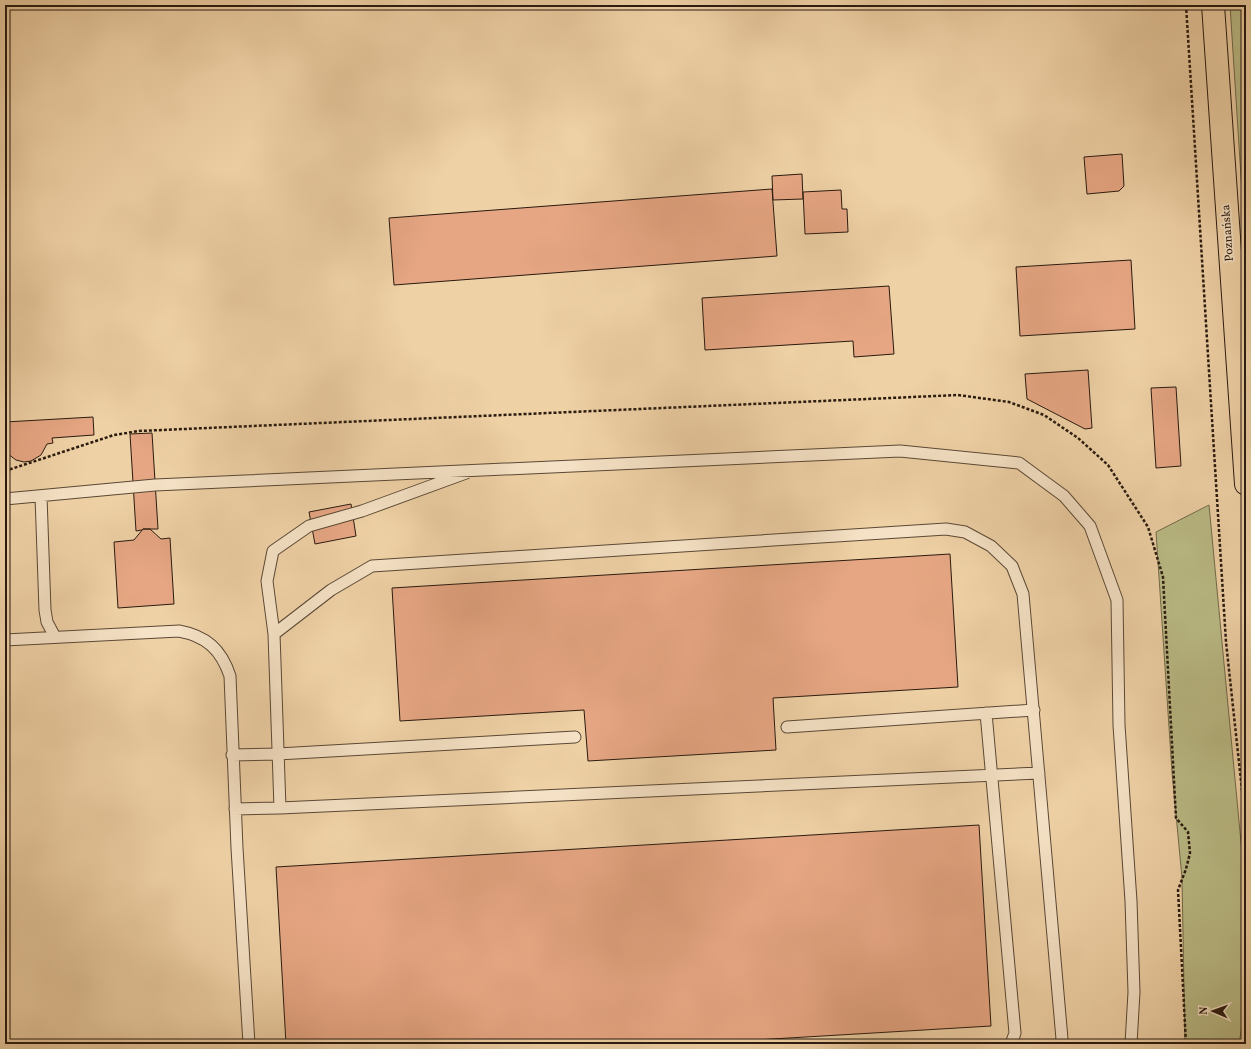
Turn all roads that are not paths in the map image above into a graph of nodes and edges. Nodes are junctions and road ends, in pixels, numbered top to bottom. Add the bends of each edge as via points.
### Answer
1 (1213, 5) edge
2 (476, 470) junction
3 (1246, 484) edge
4 (41, 496) junction
5 (5, 499) edge
6 (274, 634) junction
7 (55, 637) junction
8 (5, 640) edge
9 (1034, 710) junction
10 (986, 713) junction
11 (787, 727) dead end
12 (575, 737) dead end
13 (278, 754) junction
14 (232, 755) junction
15 (1038, 773) junction
16 (992, 775) junction
17 (280, 808) junction
18 (235, 809) junction
19 (249, 1044) edge
20 (1011, 1044) edge
21 (1060, 1044) edge
22 (1131, 1044) edge

1 - 3 main road, Poznańska
2 - 4 lane via 155,485
2 - 6 lane via 362,511 309,526 273,551 267,581
2 - 22 lane via 900,451 1019,463 1064,496 1090,526 1116,600 1119,725 1134,992
4 - 5 lane
4 - 7 lane via 45,610 47,622
6 - 9 lane via 331,590 372,566 946,529 965,532 991,546 1012,566 1023,594
6 - 13 lane
7 - 8 lane
7 - 14 lane via 179,631 210,643 220,654 230,676
9 - 10 lane
9 - 15 lane
10 - 11 lane
10 - 16 lane
12 - 13 lane
13 - 14 lane
13 - 17 lane
14 - 18 lane
15 - 16 lane
15 - 21 lane via 1062,1039
16 - 17 lane
16 - 20 lane via 1015,1033
17 - 18 lane
18 - 19 lane

